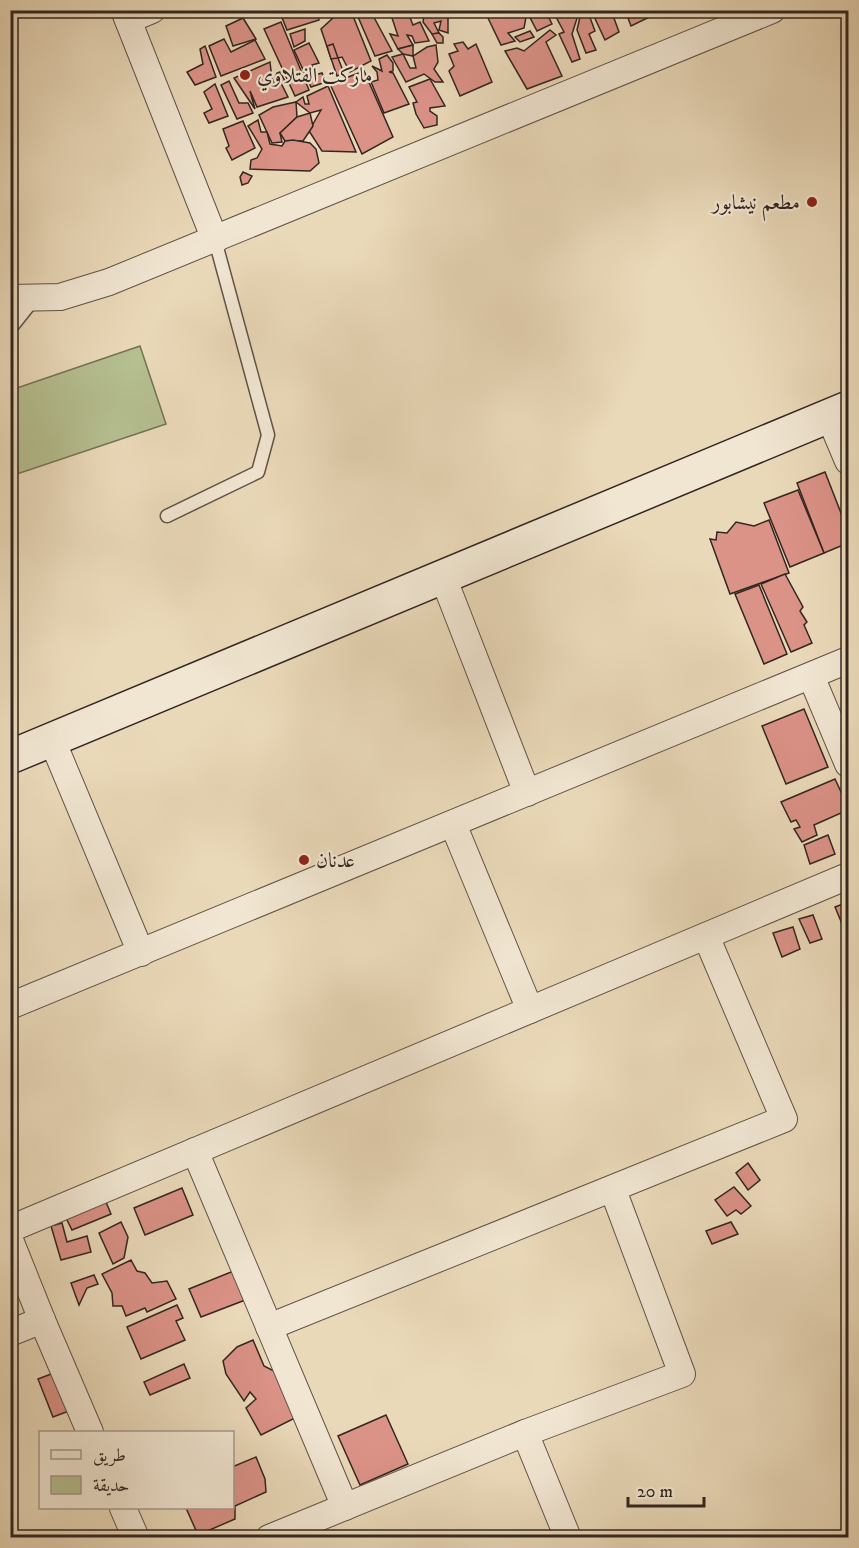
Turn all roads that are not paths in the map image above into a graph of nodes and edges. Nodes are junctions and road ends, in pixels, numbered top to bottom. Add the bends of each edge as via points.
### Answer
1 (152, 10) edge
2 (772, 10) edge
3 (126, 15) edge
4 (215, 240) junction
5 (22, 299) edge
6 (10, 329) edge
7 (839, 412) edge
8 (849, 461) edge
9 (167, 516) dead end
10 (443, 577) junction
11 (849, 660) edge
12 (811, 676) junction
13 (52, 740) junction
14 (10, 757) edge
15 (849, 764) edge
16 (526, 794) junction
17 (453, 824) junction
18 (849, 876) edge
19 (706, 936) junction
20 (141, 953) junction
21 (10, 1006) edge
22 (530, 1010) junction
23 (195, 1151) junction
24 (613, 1190) junction
25 (10, 1228) edge
26 (10, 1240) edge
27 (42, 1320) junction
28 (269, 1327) junction
29 (10, 1333) edge
30 (90, 1431) edge
31 (525, 1433) junction
32 (345, 1507) junction
33 (123, 1509) edge
34 (136, 1538) edge
35 (269, 1538) edge
36 (568, 1538) edge

1 - 3 street
2 - 4 street
3 - 4 street
4 - 5 street via 85,291
4 - 9 lane via 268,435 258,472
5 - 6 lane
7 - 8 street
7 - 10 street
10 - 13 street
10 - 16 street
11 - 12 street
12 - 15 street
12 - 16 street
13 - 14 street
13 - 20 street
16 - 17 street
17 - 20 street
17 - 22 street
18 - 19 street
19 - 22 street
19 - 24 street via 784,1119
20 - 21 street
22 - 23 street
23 - 25 street
23 - 28 street
24 - 28 street
24 - 31 street via 682,1374
26 - 27 street
27 - 29 street
27 - 30 street
28 - 32 street
31 - 32 street
31 - 36 street
32 - 35 street
33 - 34 street

